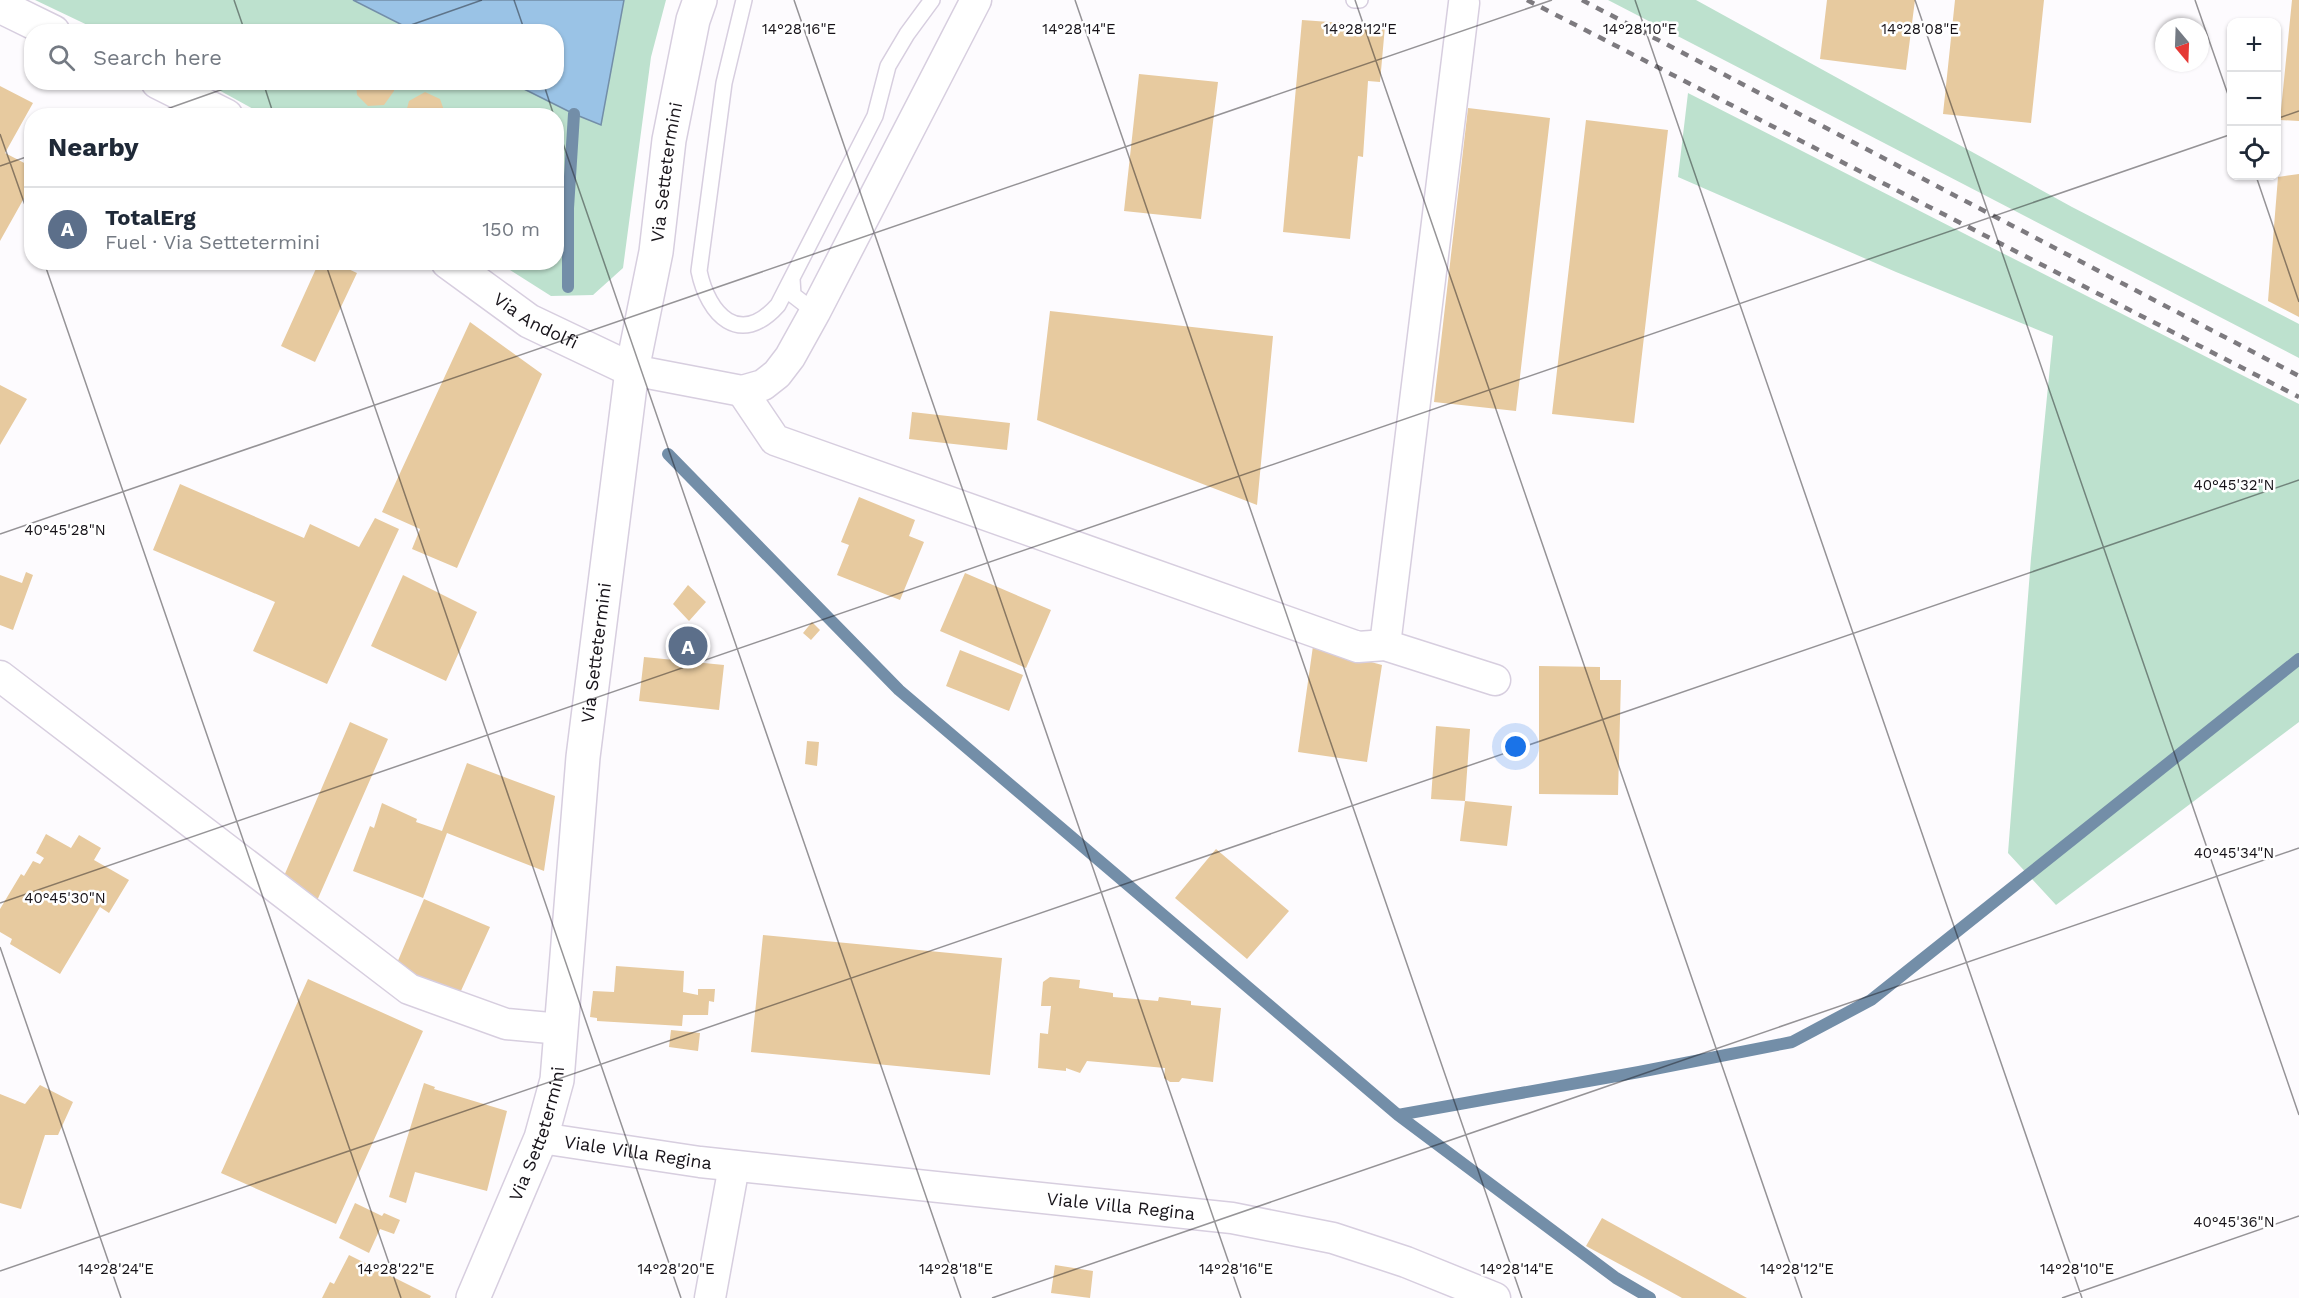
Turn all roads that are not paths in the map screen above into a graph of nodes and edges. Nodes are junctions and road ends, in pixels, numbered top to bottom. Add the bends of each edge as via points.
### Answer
1 (700, 0) edge
2 (744, 0) edge
3 (932, 0) edge
4 (976, 0) edge
5 (1354, 0) edge
6 (1360, 0) edge
7 (1464, 3) dead end
8 (0, 6) edge
9 (37, 24) edge
10 (174, 90) edge
11 (210, 108) edge
12 (459, 270) edge
13 (792, 279) junction
14 (815, 312) junction
15 (632, 370) junction
16 (742, 391) junction
17 (1385, 645) junction
18 (0, 676) edge
19 (1495, 680) dead end
20 (561, 1029) junction
21 (541, 1138) junction
22 (734, 1166) junction
23 (473, 1298) edge
24 (710, 1298) edge
25 (1495, 1298) edge

1 - 15 main road, Via Settetermini via 669,140 656,252
2 - 13 lane via 724,82 699,271 702,289 722,319 738,324 768,316
3 - 13 lane via 888,66 875,116
4 - 14 street
5 - 6 lane
7 - 17 street
8 - 9 main road
10 - 11 main road
12 - 15 main road, Via Andolfi via 529,321
13 - 14 lane via 793,295
14 - 16 street via 777,374 763,385
15 - 16 street
15 - 20 main road, Via Settetermini via 583,758
16 - 17 street via 775,440 1358,647
17 - 19 street
18 - 20 street via 410,989 506,1024
20 - 21 main road, Via Settetermini via 557,1080
21 - 22 street, Viale Villa Regina
21 - 23 main road, Via Settetermini
22 - 24 street, Viale Villa Regina
22 - 25 street, Viale Villa Regina via 1232,1218 1333,1238

